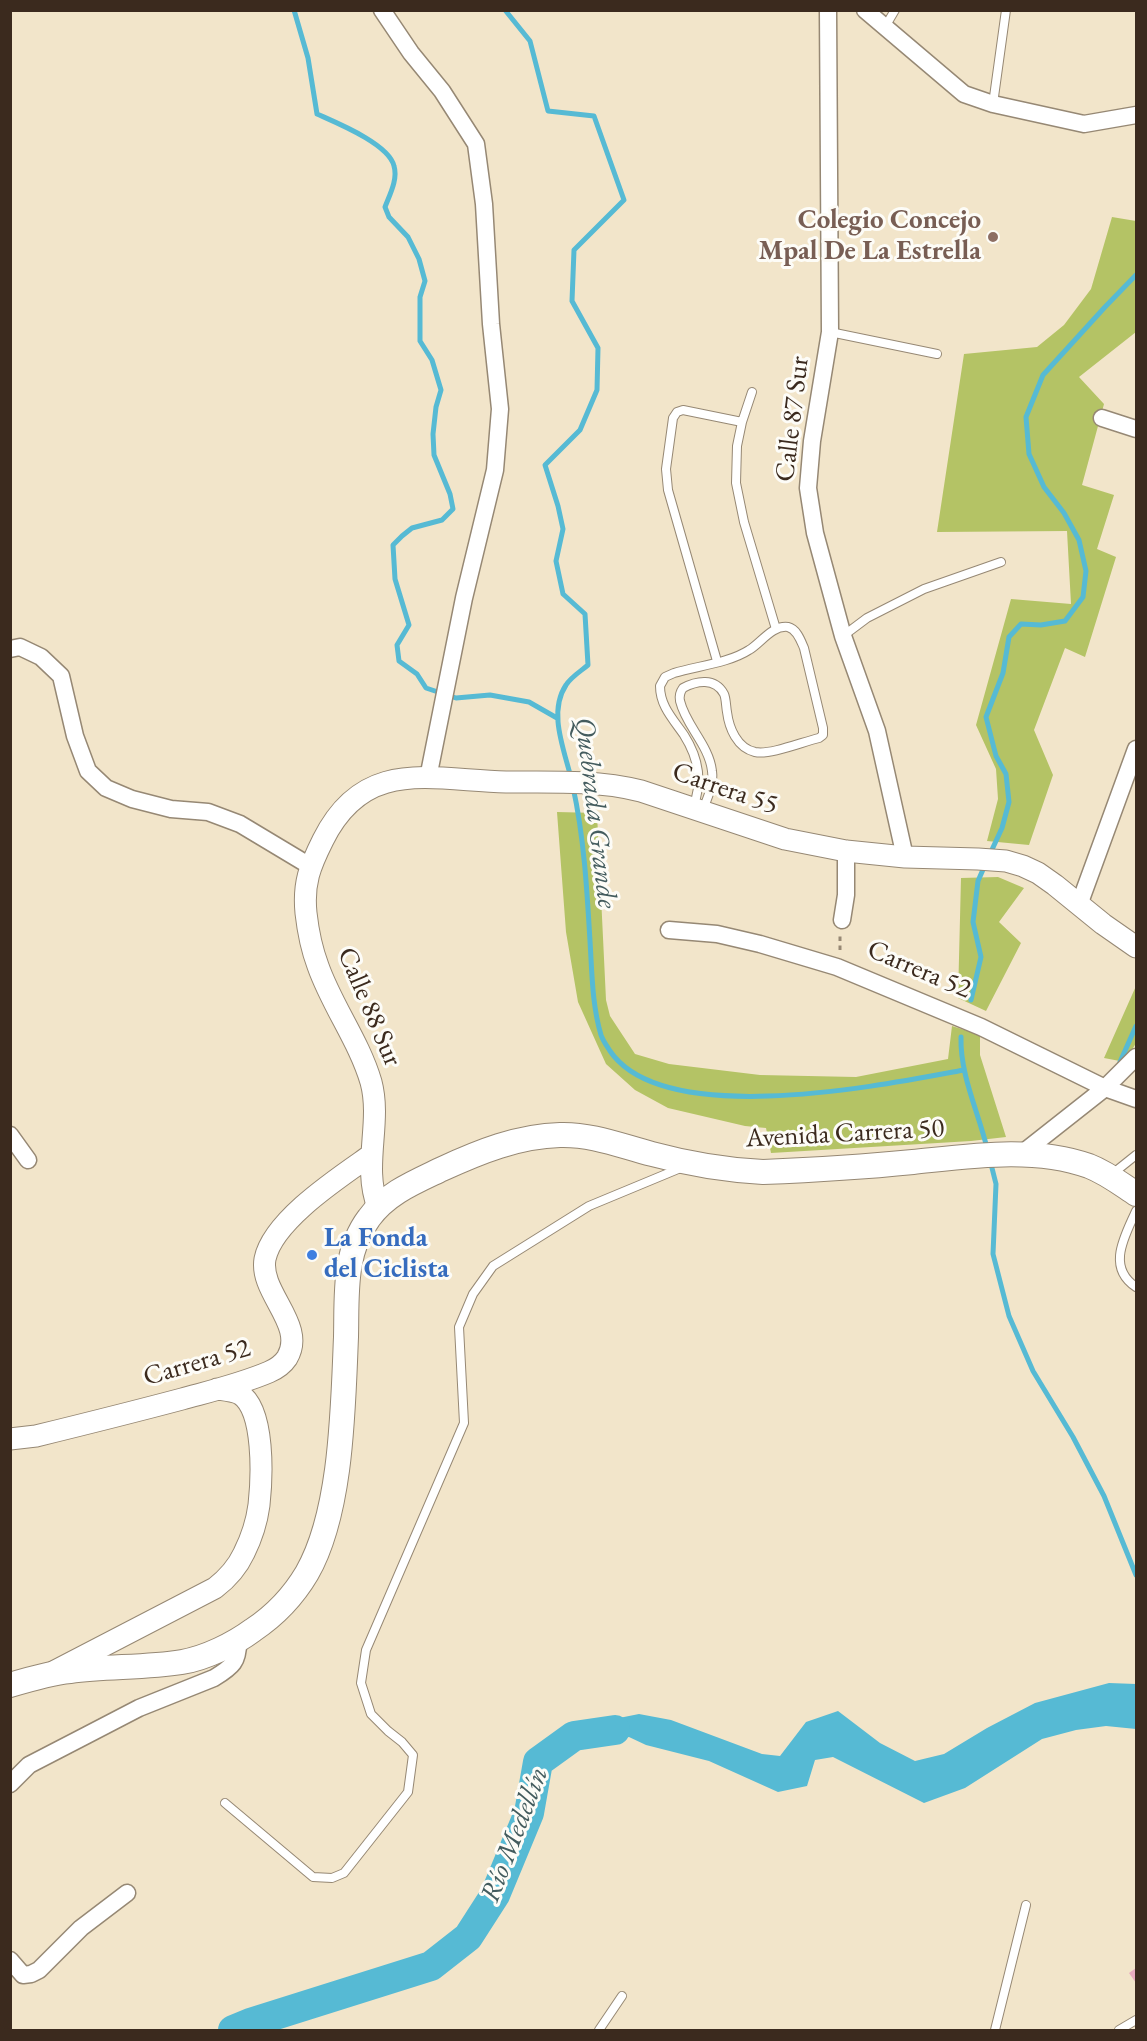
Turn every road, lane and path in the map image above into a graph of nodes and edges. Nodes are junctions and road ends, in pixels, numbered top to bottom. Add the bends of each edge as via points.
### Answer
1 (382, 10) edge
2 (828, 10) edge
3 (865, 10) edge
4 (895, 10) edge
5 (1006, 10) edge
6 (885, 27) junction
7 (993, 104) junction
8 (1137, 115) edge
9 (830, 332) junction
10 (938, 354) dead end
11 (752, 392) dead end
12 (1102, 417) dead end
13 (742, 422) junction
14 (1137, 429) edge
15 (1001, 562) dead end
16 (776, 628) junction
17 (843, 636) junction
18 (10, 649) edge
19 (717, 661) junction
20 (1137, 749) edge
21 (428, 778) junction
22 (697, 811) junction
23 (846, 850) junction
24 (905, 857) junction
25 (310, 866) junction
26 (1079, 905) junction
27 (842, 920) joint
28 (669, 930) dead end
29 (1137, 947) edge
30 (858, 976) junction
31 (1137, 1058) edge
32 (1105, 1088) junction
33 (1137, 1099) edge
34 (10, 1135) edge
35 (370, 1155) junction
36 (1013, 1155) junction
37 (1137, 1155) edge
38 (28, 1160) dead end
39 (692, 1164) junction
40 (1110, 1176) junction
41 (1137, 1194) edge
42 (378, 1207) junction
43 (1137, 1211) edge
44 (1137, 1287) edge
45 (218, 1389) junction
46 (10, 1439) edge
47 (238, 1640) junction
48 (51, 1673) junction
49 (10, 1685) edge
50 (10, 1784) edge
51 (225, 1803) dead end
52 (127, 1893) dead end
53 (1026, 1905) dead end
54 (10, 1960) edge
55 (622, 1996) dead end
56 (1137, 2020) edge
57 (599, 2031) edge
58 (996, 2031) edge
59 (1119, 2031) edge

1 - 21 street via 476,144 501,409 495,470
2 - 9 street, Calle 87 Sur
3 - 6 street
4 - 6 lane
5 - 7 lane
6 - 7 street via 964,94
7 - 8 street via 1084,124
9 - 10 lane
9 - 17 street, Calle 87 Sur via 808,488 815,532
11 - 13 lane
12 - 14 street
13 - 16 lane via 736,465 739,503
13 - 19 lane via 677,412 666,469 668,489
15 - 17 lane via 924,589 867,618
16 - 19 lane via 750,650
16 - 22 lane via 792,629 804,648 823,735 768,752 753,751 737,740 728,721 724,693 714,684 703,681 682,688 680,701 712,770 712,782
17 - 24 street, Calle 87 Sur via 877,731
18 - 25 street via 20,647 41,657 61,676 88,771 106,788 132,799 171,809 208,812 240,824
19 - 22 lane via 674,673 665,677 660,686 663,706 686,738 697,764
20 - 26 street
21 - 22 street, Carrera 55 via 618,785
21 - 25 street, Carrera 55 via 388,781 357,795 326,833
22 - 23 street, Carrera 55 via 785,839
23 - 24 street, Carrera 55
23 - 27 street
24 - 26 street, Carrera 55 via 1006,861 1038,873
25 - 35 street, Calle 88 Sur via 305,888 310,938 318,966 366,1067 374,1094
26 - 29 street, Carrera 55
27 - 30 path via 842,959
28 - 30 street, Carrera 52 via 717,934 760,944
30 - 32 street, Carrera 52 via 981,1027
31 - 32 street
32 - 33 street, Carrera 52
32 - 36 street
34 - 38 street
35 - 42 street, Calle 88 Sur via 372,1193
35 - 45 street, Carrera 52 via 320,1191 284,1226 269,1248 266,1274 291,1335 288,1357 271,1372
36 - 39 main road, Avenida Carrera 50 via 763,1172
36 - 40 main road, Avenida Carrera 50 via 1070,1161
37 - 40 lane
39 - 42 main road, Avenida Carrera 50 via 598,1138 539,1136 467,1157 396,1192
39 - 51 lane via 589,1206 493,1266 473,1294 459,1327 464,1423 366,1650 361,1683 371,1714 412,1755 408,1792 344,1874 332,1878 313,1877
40 - 41 main road, Avenida Carrera 50
42 - 47 main road, Avenida Carrera 50 via 359,1235 349,1263 339,1462 322,1537 307,1572 288,1598
43 - 44 lane via 1119,1255 1122,1270
45 - 46 street, Carrera 52 via 36,1436
45 - 48 street via 239,1394 255,1414 259,1505 244,1554 232,1574 215,1588
47 - 48 main road, Avenida Carrera 50 via 184,1662
47 - 50 street via 239,1654 234,1662 214,1678 139,1708 67,1745 29,1765
48 - 49 main road, Avenida Carrera 50
52 - 54 street via 81,1928 35,1973 23,1975
53 - 58 lane
55 - 57 lane
56 - 59 lane

